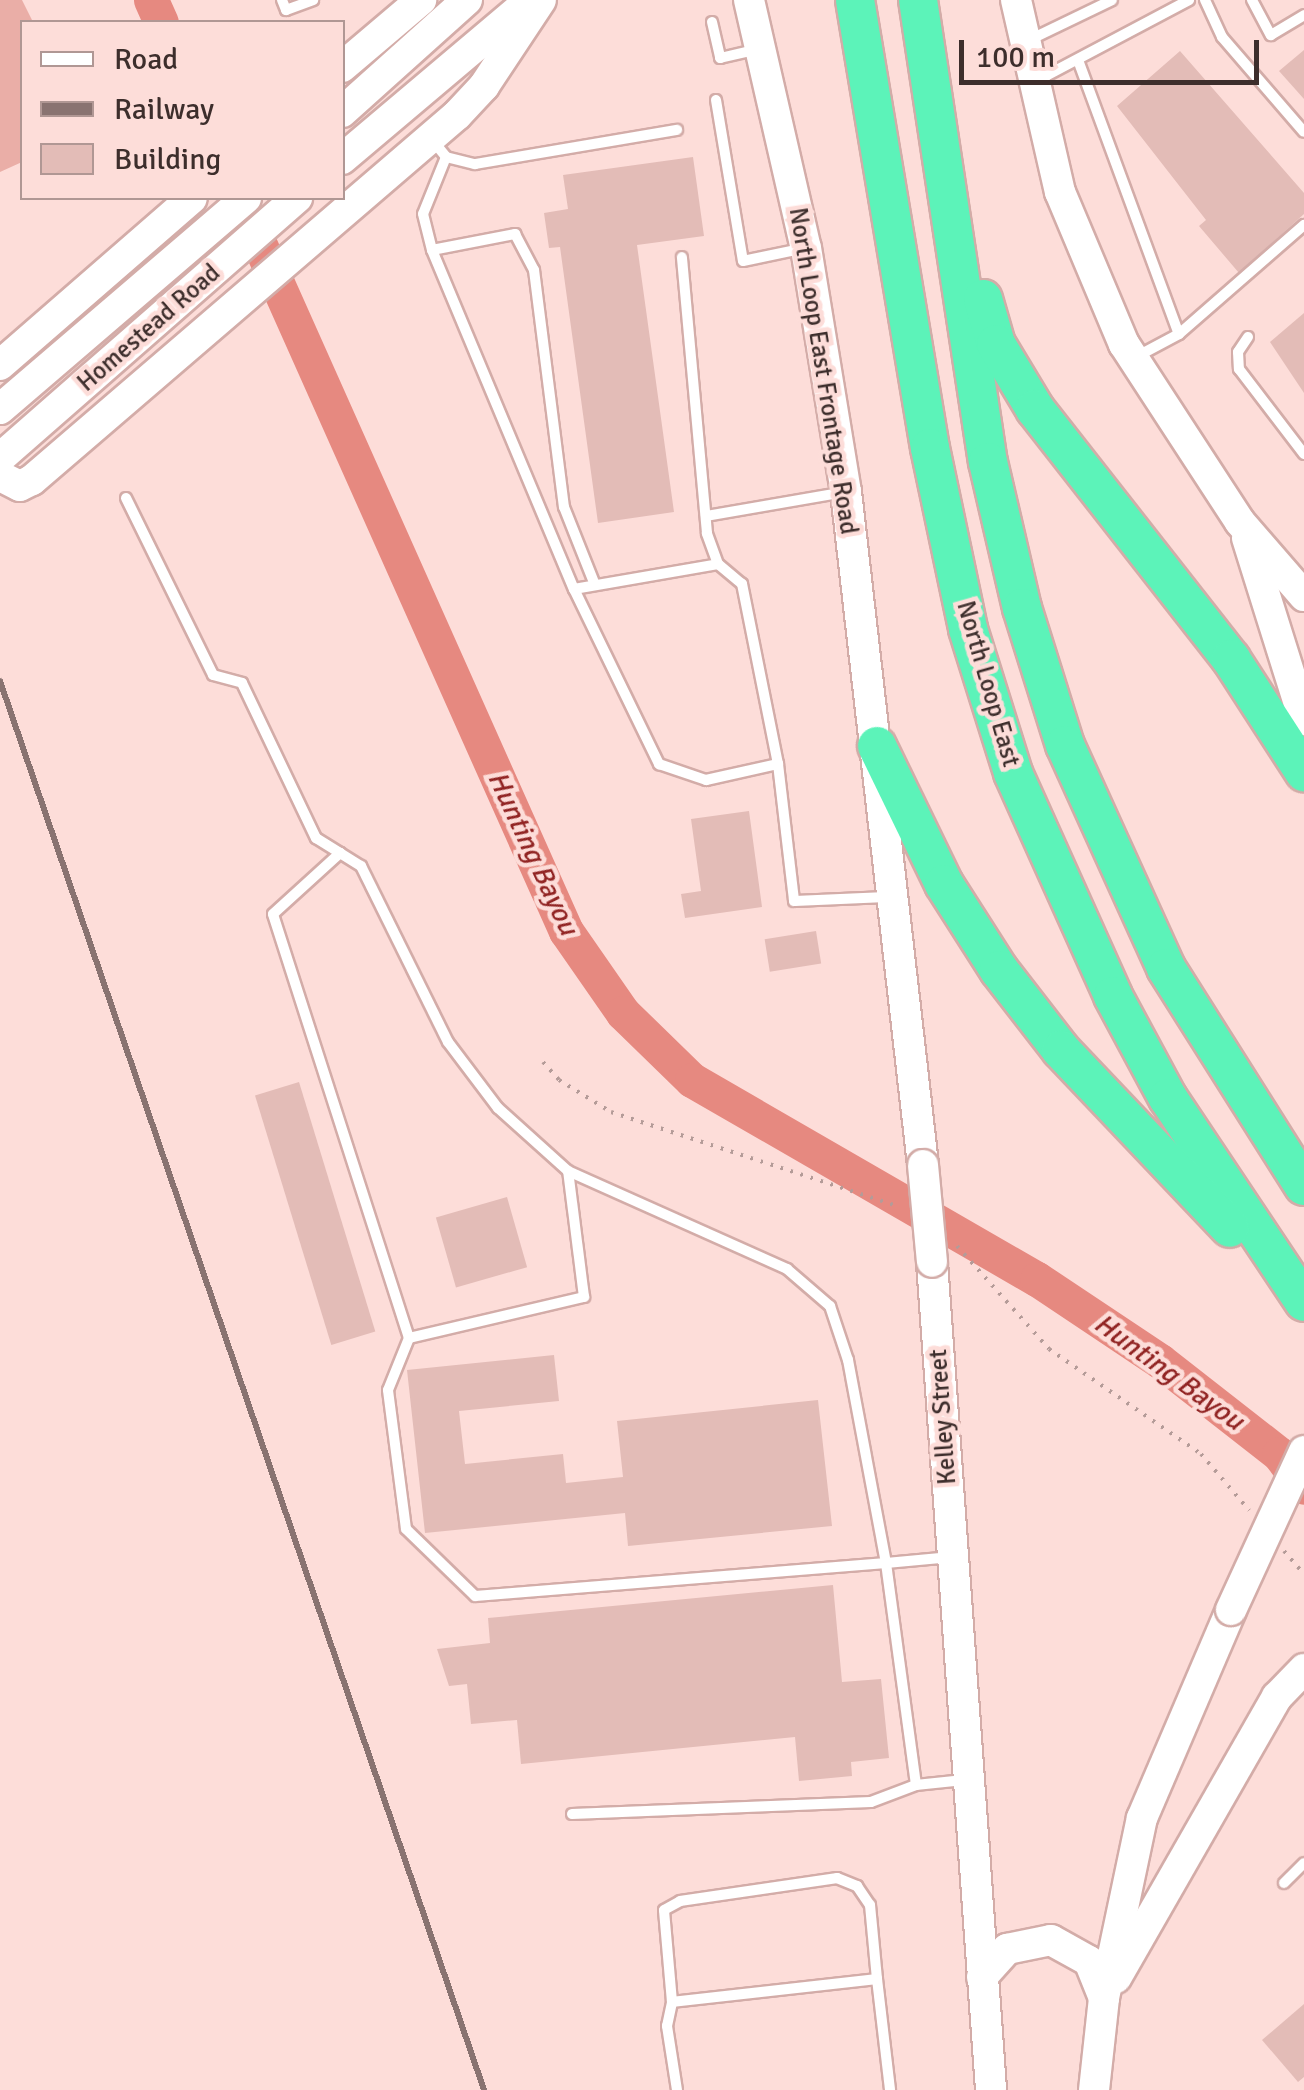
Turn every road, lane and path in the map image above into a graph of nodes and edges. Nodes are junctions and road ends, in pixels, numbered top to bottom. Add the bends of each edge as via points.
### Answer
1 (282, 0) edge
2 (313, 0) edge
3 (421, 0) edge
4 (467, 0) edge
5 (530, 0) edge
6 (541, 0) edge
7 (749, 0) edge
8 (854, 0) edge
9 (918, 0) edge
10 (1016, 0) edge
11 (1112, 0) edge
12 (1188, 0) edge
13 (1205, 0) edge
14 (1252, 0) edge
15 (1304, 15) edge
16 (712, 22) dead end
17 (1024, 42) junction
18 (761, 48) junction
19 (1078, 60) junction
20 (345, 64) edge
21 (1032, 82) junction
22 (716, 100) dead end
23 (345, 109) edge
24 (677, 130) dead end
25 (1304, 132) edge
26 (438, 147) junction
27 (345, 156) edge
28 (946, 172) junction
29 (244, 200) edge
30 (296, 200) edge
31 (183, 205) edge
32 (1304, 225) edge
33 (806, 248) junction
34 (432, 250) junction
35 (682, 257) dead end
36 (1180, 334) junction
37 (1248, 337) dead end
38 (1134, 358) junction
39 (0, 365) edge
40 (0, 408) edge
41 (1304, 454) edge
42 (0, 458) edge
43 (0, 476) edge
44 (846, 492) junction
45 (126, 498) dead end
46 (706, 516) junction
47 (1240, 522) junction
48 (718, 564) junction
49 (595, 585) junction
50 (574, 589) junction
51 (1304, 596) edge
52 (1304, 720) edge
53 (876, 746) junction
54 (778, 764) junction
55 (1304, 772) edge
56 (340, 853) junction
57 (893, 896) junction
58 (568, 1171) junction
59 (1304, 1186) edge
60 (1299, 1296) edge
61 (408, 1338) junction
62 (1304, 1451) edge
63 (952, 1556) junction
64 (886, 1563) junction
65 (1304, 1669) edge
66 (968, 1780) junction
67 (916, 1785) junction
68 (572, 1814) dead end
69 (1304, 1863) edge
70 (1284, 1883) dead end
71 (982, 1977) junction
72 (877, 1978) junction
73 (1104, 1998) junction
74 (672, 2002) junction
75 (677, 2090) edge
76 (890, 2090) edge
77 (990, 2090) edge
78 (1094, 2090) edge

1 - 2 lane via 286,10
3 - 20 main road
4 - 23 main road
5 - 27 main road
6 - 26 main road
7 - 18 main road, North Loop East Frontage Road
8 - 60 highway, North Loop East via 930,448 968,629 1013,773 1141,1048 1227,1195
9 - 28 highway
10 - 17 main road
11 - 17 lane
12 - 19 lane
13 - 25 lane via 1222,38
14 - 15 lane via 1271,34
16 - 18 lane via 720,58
17 - 21 main road
18 - 33 main road, North Loop East Frontage Road
19 - 21 lane
19 - 36 lane
21 - 38 main road via 1060,192
22 - 33 lane via 742,261
24 - 26 lane via 475,164
26 - 34 lane via 422,214
26 - 43 main road via 341,215 32,480 20,486
28 - 55 highway via 996,344 1034,409 1231,659
28 - 59 highway via 988,462 1022,608 1065,745 1166,968
29 - 40 main road, Homestead Road
30 - 42 main road, Homestead Road
31 - 39 main road
32 - 36 lane
33 - 44 main road, North Loop East Frontage Road
34 - 49 lane via 515,234 534,270 564,507
34 - 50 lane
35 - 46 lane
36 - 38 lane
37 - 41 lane via 1238,352 1239,369
38 - 47 main road
44 - 46 lane
44 - 53 main road, North Loop East Frontage Road
45 - 56 lane via 213,675 242,683 316,838
46 - 48 lane
47 - 51 main road
47 - 52 main road via 1262,571
48 - 49 lane
48 - 54 lane via 742,584
49 - 50 lane
50 - 54 lane via 659,764 706,780
53 - 57 main road, Kelley Street
53 - 60 highway via 944,884 999,970 1061,1050
54 - 57 lane via 794,901
56 - 58 lane via 361,866 448,1042 498,1108
56 - 61 lane via 273,914
57 - 63 main road, Kelley Street, bridge via 924,1164
58 - 61 lane via 584,1298
58 - 64 lane via 787,1269 830,1306 848,1360
61 - 64 lane via 388,1390 406,1529 476,1596
62 - 73 main road, bridge via 1142,1818
63 - 64 lane
63 - 66 main road, Kelley Street
64 - 67 lane
65 - 73 main road via 1277,1697
66 - 67 lane
66 - 71 main road, Kelley Street
67 - 68 lane via 871,1802
69 - 70 lane
71 - 73 main road via 1007,1949 1051,1940 1089,1961
71 - 77 main road, Kelley Street
72 - 74 lane
72 - 74 lane via 870,1904 858,1886 837,1878 664,1910
72 - 76 lane
73 - 78 main road
74 - 75 lane via 667,2026

